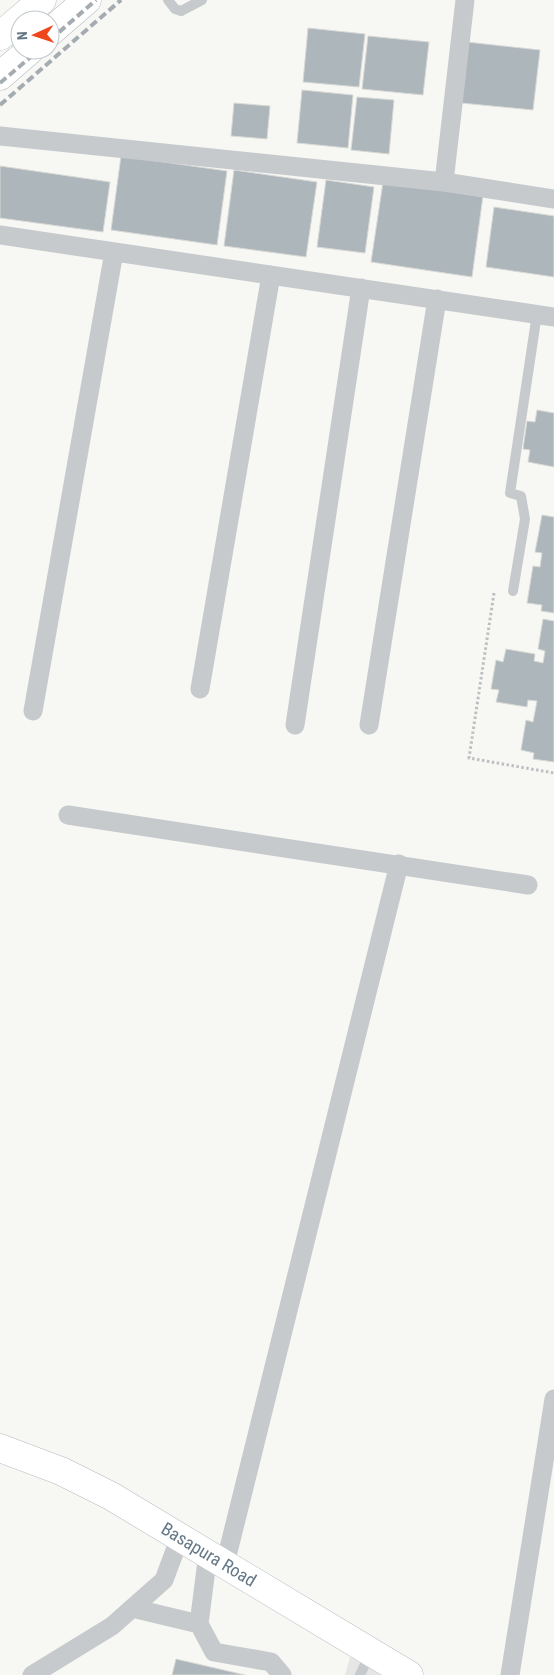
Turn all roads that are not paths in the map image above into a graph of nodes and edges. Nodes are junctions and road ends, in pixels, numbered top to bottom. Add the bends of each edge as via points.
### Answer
1 (15, 0) edge
2 (42, 0) edge
3 (87, 0) edge
4 (168, 0) edge
5 (202, 0) edge
6 (465, 0) edge
7 (0, 13) edge
8 (60, 23) edge
9 (0, 36) edge
10 (18, 60) edge
11 (0, 76) edge
12 (0, 136) edge
13 (444, 182) junction
14 (554, 199) edge
15 (0, 235) edge
16 (114, 252) junction
17 (271, 275) junction
18 (361, 288) junction
19 (437, 299) junction
20 (545, 315) edge
21 (513, 591) dead end
22 (200, 689) dead end
23 (33, 711) dead end
24 (295, 725) dead end
25 (369, 725) dead end
26 (68, 815) dead end
27 (399, 864) junction
28 (528, 885) dead end
29 (554, 1399) edge
30 (0, 1448) edge
31 (180, 1537) junction
32 (216, 1558) junction
33 (132, 1608) junction
34 (198, 1624) junction
35 (366, 1664) edge
36 (32, 1675) edge
37 (282, 1675) edge
38 (409, 1675) edge
39 (510, 1675) edge

1 - 7 main road
2 - 9 main road
3 - 8 main road
4 - 5 lane via 174,9 181,11
6 - 13 street
10 - 11 main road
12 - 13 street
13 - 14 street
15 - 16 street
16 - 17 street
16 - 23 street
17 - 18 street
17 - 22 street
18 - 19 street
18 - 24 street
19 - 20 street
19 - 25 street
20 - 21 lane via 510,493 521,496 525,519
26 - 27 street
27 - 28 street
27 - 32 street
29 - 39 street
30 - 31 main road, Basapura Road via 83,1482
31 - 32 main road, Basapura Road
31 - 33 street via 164,1580
32 - 34 street
32 - 35 main road, Basapura Road
33 - 34 street
33 - 36 street via 112,1626
34 - 37 street via 214,1652 271,1662
35 - 38 main road, Basapura Road

